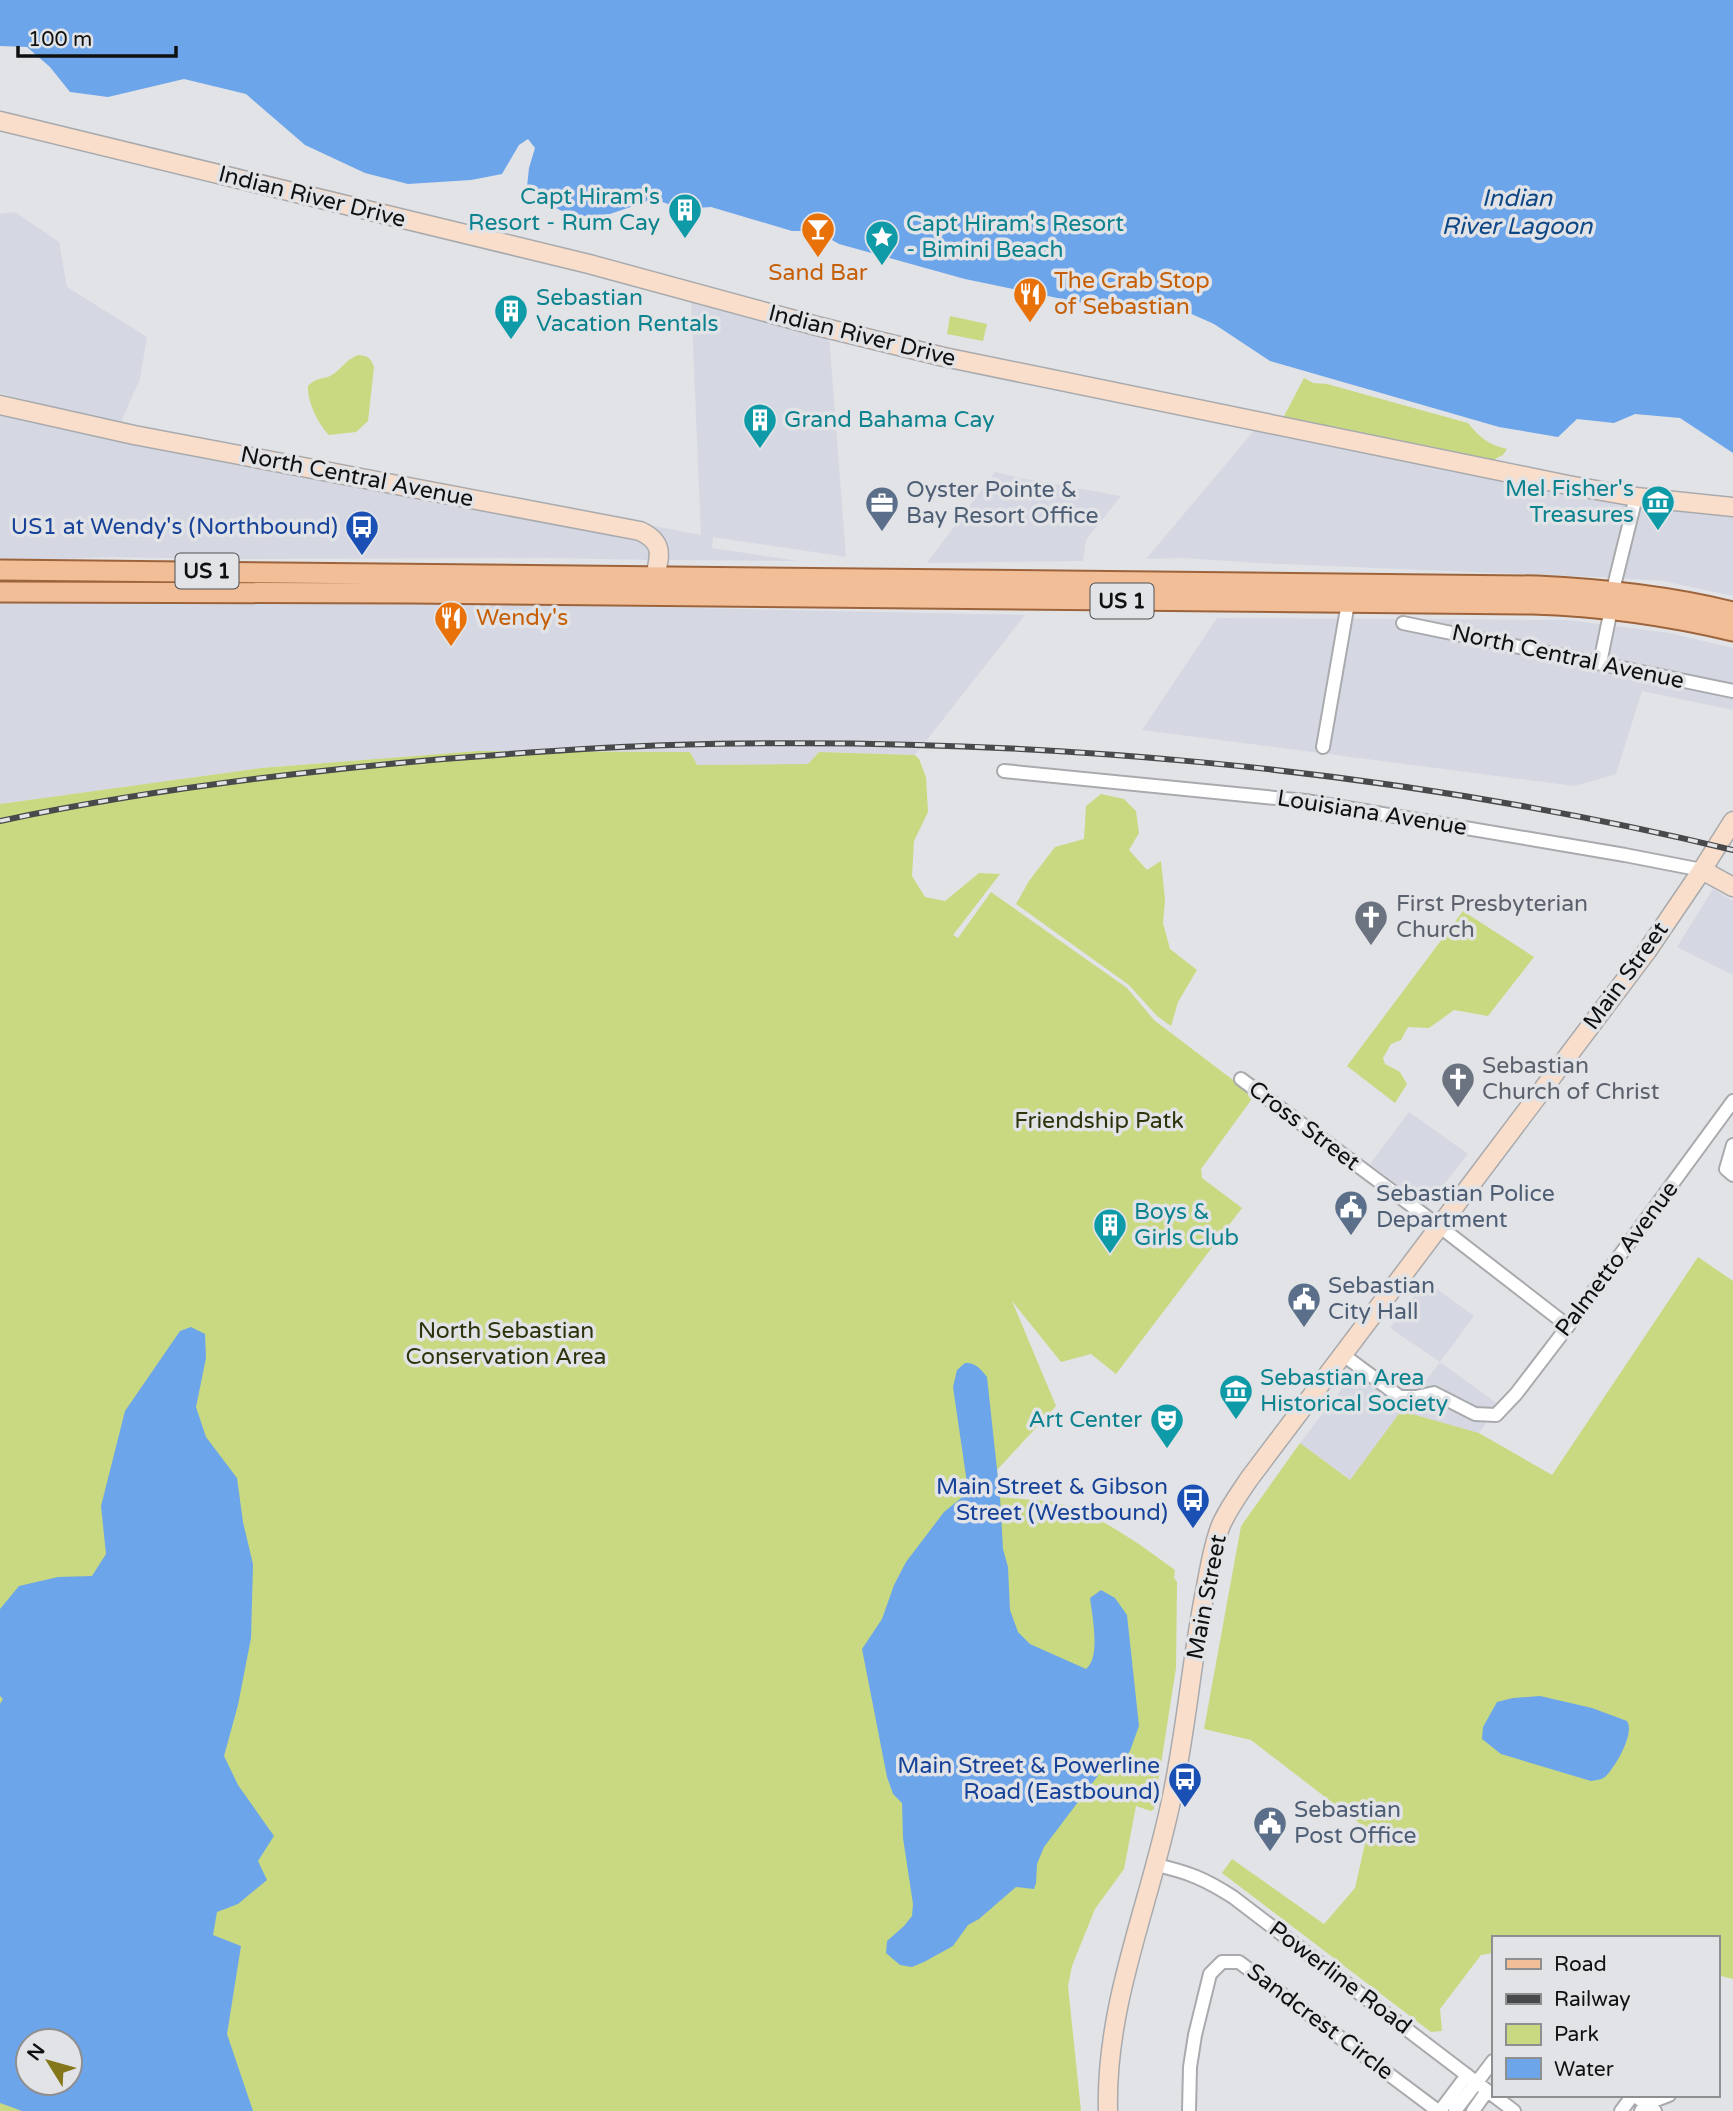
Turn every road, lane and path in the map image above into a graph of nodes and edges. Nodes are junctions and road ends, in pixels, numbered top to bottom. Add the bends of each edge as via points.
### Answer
1 (0, 121) edge
2 (0, 405) edge
3 (1636, 497) junction
4 (1733, 507) edge
5 (0, 570) edge
6 (411, 583) junction
7 (1341, 584) junction
8 (1385, 584) junction
9 (653, 586) junction
10 (0, 592) edge
11 (1612, 599) junction
12 (1309, 602) junction
13 (1348, 603) junction
14 (1733, 612) edge
15 (1403, 623) dead end
16 (1733, 631) edge
17 (1600, 663) junction
18 (1733, 691) edge
19 (1323, 747) dead end
20 (1004, 771) dead end
21 (1733, 821) edge
22 (1702, 870) junction
23 (1733, 887) edge
24 (1241, 1079) dead end
25 (1733, 1101) edge
26 (1733, 1145) edge
27 (1733, 1175) edge
28 (1438, 1226) junction
29 (1568, 1326) junction
30 (1342, 1354) junction
31 (1156, 1865) junction
32 (1492, 2062) edge
33 (1477, 2083) junction
34 (1492, 2094) edge
35 (1496, 2097) edge
36 (1666, 2097) edge
37 (1647, 2109) edge
38 (1108, 2111) edge
39 (1189, 2111) edge
40 (1439, 2111) edge
41 (1455, 2111) edge
42 (1473, 2111) edge
43 (1514, 2111) edge

1 - 3 street, Indian River Drive via 589,264 944,357
2 - 9 street, North Central Avenue via 134,435 640,531 659,546
3 - 4 street, Indian River Drive
3 - 11 street
5 - 6 main road, US 1
6 - 9 main road, US 1
6 - 10 main road, US 1
7 - 8 main road, US 1
7 - 9 main road, US 1
7 - 12 main road via 1333,593
8 - 11 main road, US 1 via 1537,586
8 - 13 main road
9 - 12 main road, US 1
11 - 13 main road, US 1 via 1540,604
11 - 14 main road, US 1 via 1683,601
11 - 16 main road, US 1 via 1656,615
11 - 17 street
12 - 13 main road, US 1
13 - 19 street
15 - 17 street, North Central Avenue
17 - 18 street, North Central Avenue
20 - 22 street, Louisiana Avenue via 1306,801
21 - 22 street, Main Street
22 - 23 street, Louisiana Avenue
22 - 28 street, Main Street via 1647,951
24 - 28 street, Cross Street
25 - 29 street, Palmetto Avenue
26 - 27 street via 1726,1170
28 - 29 street, Cross Street
28 - 30 street, Main Street
29 - 30 street, Palmetto Avenue via 1496,1415 1475,1414 1434,1393 1400,1397
30 - 31 street, Main Street via 1248,1479 1221,1525
31 - 33 street, Powerline Road via 1185,1871 1233,1897
31 - 38 street, Main Street via 1118,2004 1107,2079
32 - 33 street
33 - 34 street, Powerline Road
33 - 40 street
33 - 41 street
33 - 42 street
35 - 43 street, Powerline Road
36 - 37 street
39 - 40 street, Sandcrest Circle via 1190,2067 1210,1973 1222,1962 1239,1962

